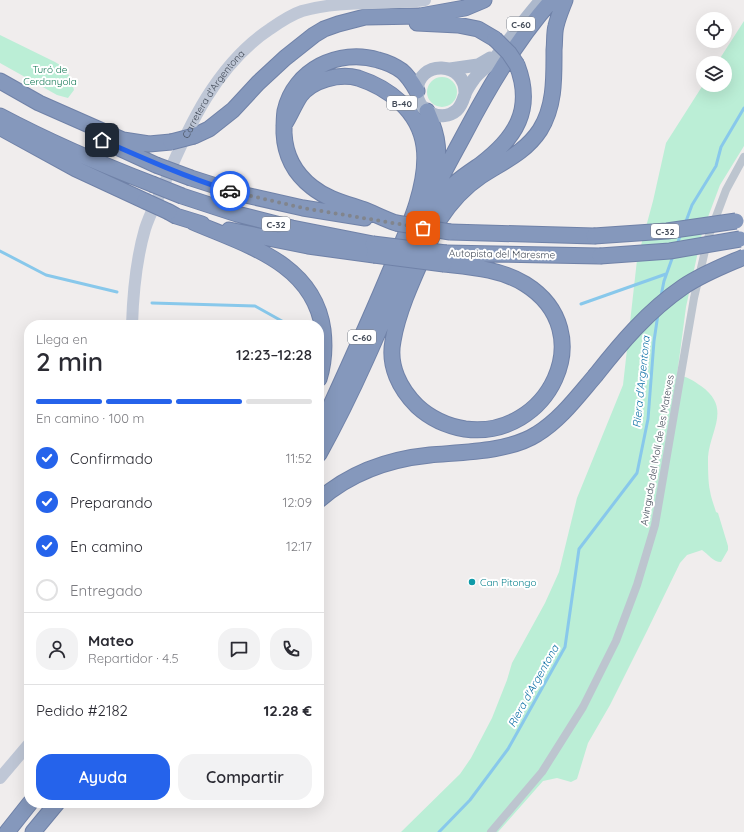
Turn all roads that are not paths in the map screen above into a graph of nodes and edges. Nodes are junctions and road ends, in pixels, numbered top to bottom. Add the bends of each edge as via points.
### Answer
1 (425, 0) edge
2 (484, 0) edge
3 (541, 0) edge
4 (552, 0) edge
5 (565, 0) edge
6 (498, 44) junction
7 (301, 46) junction
8 (450, 69) junction
9 (0, 81) edge
10 (0, 90) edge
11 (417, 91) junction
12 (465, 95) junction
13 (427, 111) junction
14 (0, 116) edge
15 (284, 125) junction
16 (0, 128) edge
17 (744, 157) edge
18 (740, 220) edge
19 (194, 222) junction
20 (396, 223) junction
21 (418, 239) junction
22 (742, 239) edge
23 (402, 242) junction
24 (374, 249) junction
25 (744, 257) edge
26 (445, 258) junction
27 (132, 320) edge
28 (321, 320) edge
29 (324, 420) edge
30 (324, 445) edge
31 (324, 496) edge
32 (24, 750) edge
33 (0, 778) edge
34 (26, 808) edge
35 (53, 808) edge
36 (7, 832) edge
37 (33, 832) edge
38 (491, 832) edge

1 - 27 street, Carretera d'Argentona via 349,3 302,11 282,20 244,49 224,72 197,114 146,228 133,294
2 - 7 highway via 465,8 420,16 365,17 345,22 324,29
3 - 6 main road, C-60
4 - 21 highway via 519,43 482,101 436,189
5 - 26 highway via 556,27 552,94 540,130 526,147 480,176 447,208 439,220 405,300 392,342 396,374 402,389 426,415 454,427 472,430 507,424 525,415 540,402 552,386 563,351 560,329 554,313 541,295 524,283 504,274
6 - 7 highway via 478,29 458,25 371,23 330,31
6 - 8 main road, C-60 via 490,58 478,65
6 - 12 main road, C-60 via 490,63 476,77
6 - 21 highway, bridge via 509,53 517,65 523,83 523,112 510,137 494,153 452,185 438,202
7 - 9 highway, bridge via 210,129 171,142 149,144 123,140 39,103
8 - 11 main road, C-60 via 437,68 428,72 421,78
8 - 12 main road via 462,79
10 - 20 highway, Autopista del Maresme / C-32, bridge via 33,109 191,178 241,194 303,208
11 - 13 main road, C-60 via 420,102
11 - 15 highway via 404,72 395,66 355,55 342,57 325,62 301,81 291,95 285,111
12 - 13 main road, C-60 via 459,108 451,114 436,115
13 - 23 highway, C-60 via 436,136 437,164 428,192
14 - 24 highway, Autopista del Maresme / C-32, bridge via 93,160 182,196 237,214
15 - 20 highway via 287,155 297,173 312,187 341,203
15 - 23 highway, B-40 via 301,95 325,79 355,77 371,82 399,100 418,127 424,145 426,167 422,187
16 - 19 highway, bridge via 76,169
17 - 38 street, Avinguda del Molí de les Mateves via 726,190 708,238 694,298 655,525 637,585 616,641 583,707 542,772
18 - 20 highway, Autopista del Maresme / C-32, bridge via 594,236 450,232
19 - 24 highway via 258,237
19 - 28 highway via 279,261 311,295
21 - 30 highway, C-60 via 347,401
22 - 26 highway, Autopista del Maresme / C-32, bridge via 670,251 600,256
23 - 29 highway, C-60
24 - 26 highway, Autopista del Maresme / C-32, bridge
25 - 31 highway, bridge via 684,286 644,319 564,412 536,435 514,444 483,450 390,462 355,476
32 - 33 street
34 - 36 highway
35 - 37 highway

